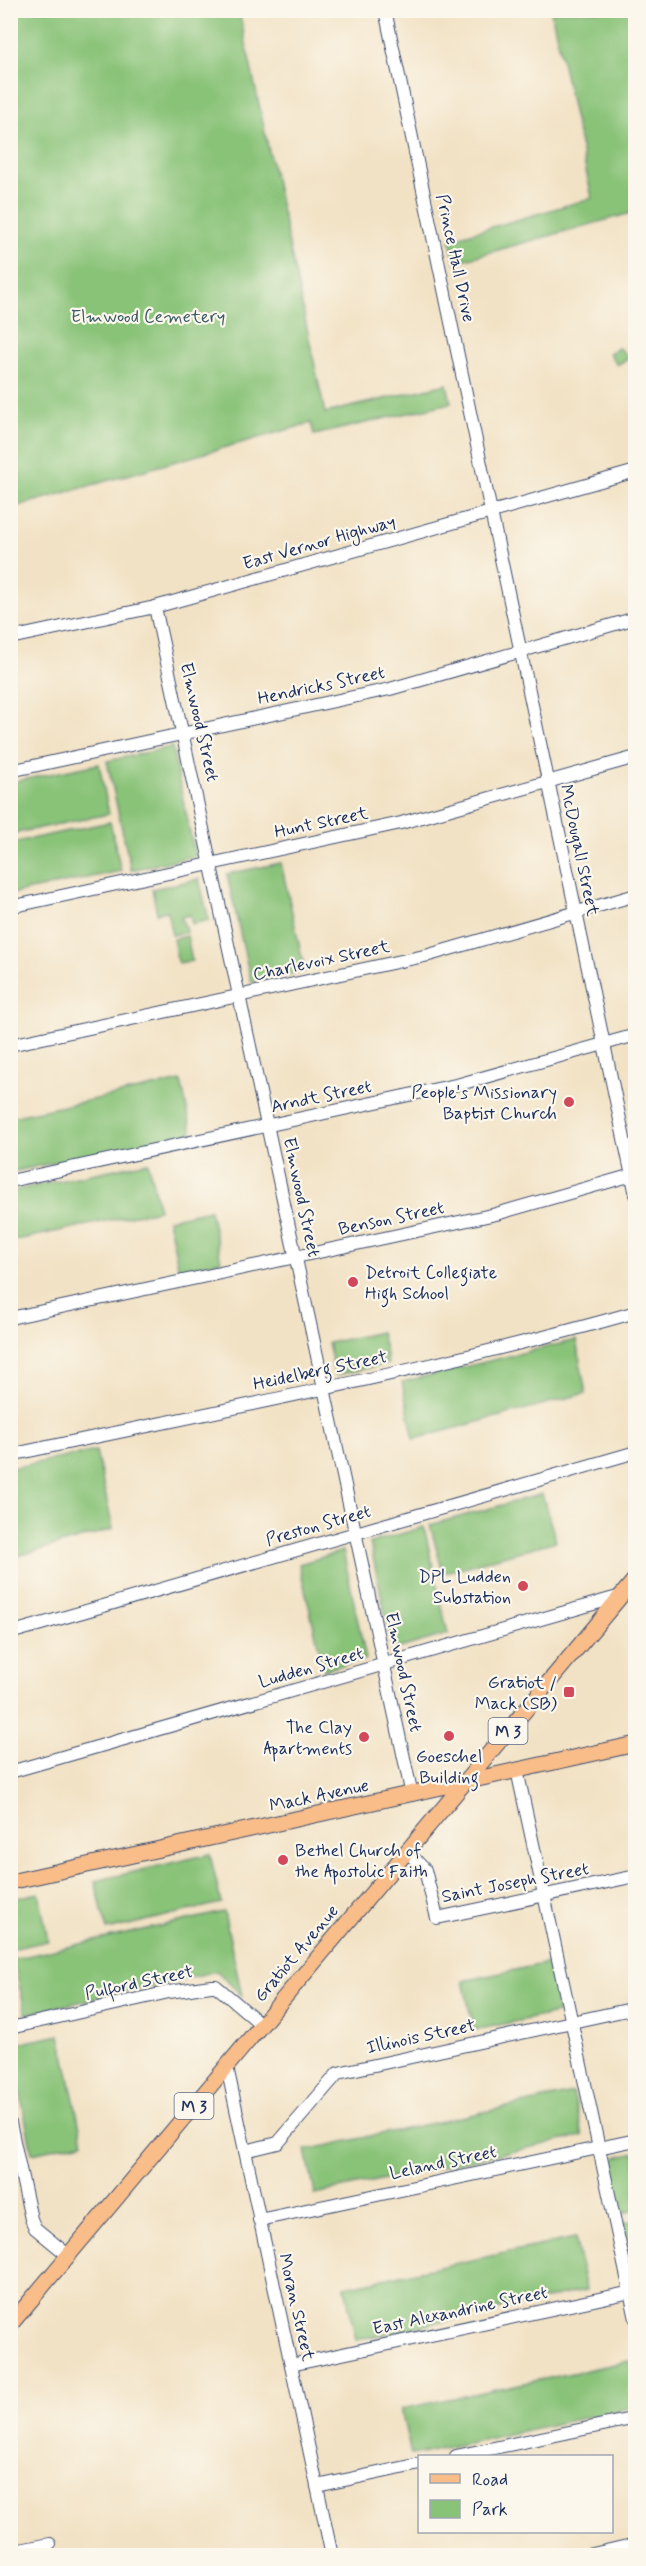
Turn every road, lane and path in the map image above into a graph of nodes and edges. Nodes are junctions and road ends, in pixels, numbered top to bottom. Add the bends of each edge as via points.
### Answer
1 (385, 10) edge
2 (636, 471) edge
3 (491, 513) junction
4 (155, 607) junction
5 (636, 618) edge
6 (10, 638) edge
7 (519, 651) junction
8 (184, 733) junction
9 (636, 757) edge
10 (10, 771) edge
11 (547, 782) junction
12 (212, 865) junction
13 (636, 896) edge
14 (10, 906) edge
15 (575, 913) junction
16 (241, 995) junction
17 (636, 1035) edge
18 (603, 1044) junction
19 (10, 1045) edge
20 (269, 1126) junction
21 (633, 1174) edge
22 (10, 1181) edge
23 (636, 1195) edge
24 (297, 1257) junction
25 (636, 1312) edge
26 (10, 1318) edge
27 (325, 1388) junction
28 (636, 1452) edge
29 (10, 1455) edge
30 (356, 1533) junction
31 (636, 1578) edge
32 (621, 1596) junction
33 (10, 1633) edge
34 (384, 1664) junction
35 (636, 1744) edge
36 (518, 1770) junction
37 (10, 1772) edge
38 (466, 1781) junction
39 (412, 1795) junction
40 (407, 1851) junction
41 (636, 1876) edge
42 (10, 1882) edge
43 (543, 1896) junction
44 (636, 2008) edge
45 (571, 2022) junction
46 (261, 2025) junction
47 (10, 2028) edge
48 (226, 2067) junction
49 (10, 2123) edge
50 (636, 2140) edge
51 (598, 2148) junction
52 (245, 2151) junction
53 (15, 2167) edge
54 (259, 2220) junction
55 (69, 2256) junction
56 (633, 2292) edge
57 (636, 2319) edge
58 (10, 2325) edge
59 (291, 2365) junction
60 (636, 2418) edge
61 (465, 2455) edge
62 (418, 2464) edge
63 (317, 2486) junction
64 (50, 2544) dead end
65 (636, 2544) edge
66 (10, 2552) edge
67 (332, 2556) edge
68 (584, 2556) edge

1 - 3 street, Prince Hall Drive
2 - 3 street, East Vernor Highway
3 - 4 street, East Vernor Highway
3 - 7 street, McDougall Street
4 - 6 street, East Vernor Highway
4 - 8 street, Elmwood Street
5 - 7 street, Hendricks Street
7 - 8 street, Hendricks Street via 390,689
7 - 11 street, McDougall Street
8 - 10 street, Hendricks Street
8 - 12 street, Elmwood Street
9 - 11 street, Hunt Street
11 - 12 street, Hunt Street via 401,824
11 - 15 street, McDougall Street
12 - 14 street, Hunt Street
12 - 16 street, Elmwood Street
13 - 15 street, Charlevoix Street
15 - 16 street, Charlevoix Street via 446,950
15 - 18 street, McDougall Street
16 - 19 street, Charlevoix Street
16 - 20 street, Elmwood Street
17 - 18 street, Arndt Street
18 - 20 street, Arndt Street via 460,1084
18 - 21 street, McDougall Street
20 - 22 street, Arndt Street
20 - 24 street, Elmwood Street
21 - 23 street, McDougall Street
21 - 24 street, Benson Street via 496,1214
24 - 26 street, Benson Street
24 - 27 street, Elmwood Street
25 - 27 street, Heidelberg Street
27 - 29 street, Heidelberg Street
27 - 30 street, Elmwood Street
28 - 30 street, Preston Street
30 - 33 street, Preston Street
30 - 34 street, Elmwood Street
31 - 32 main road, Gratiot Avenue / M 3
32 - 34 street, Ludden Street
32 - 38 main road, Gratiot Avenue / M 3
34 - 37 street, Ludden Street
34 - 39 street, Elmwood Street
35 - 36 main road, Mack Avenue
36 - 38 main road, Mack Avenue
36 - 43 street
38 - 39 main road, Mack Avenue
38 - 40 main road, Gratiot Avenue / M 3
39 - 42 main road, Mack Avenue
40 - 43 street, Saint Joseph Street via 425,1870 437,1918
40 - 46 main road, Gratiot Avenue / M 3
41 - 43 street, Saint Joseph Street
43 - 45 street
44 - 45 street, Illinois Street
45 - 51 street
45 - 52 street, Illinois Street via 338,2073 278,2143
46 - 47 street, Pulford Street via 216,1986 169,1992
46 - 48 main road, Gratiot Avenue / M 3
48 - 52 street, Moran Street
48 - 55 main road, Gratiot Avenue / M 3
49 - 53 street
50 - 51 street, Leland Street
51 - 54 street, Leland Street
51 - 56 street
52 - 54 street, Moran Street
53 - 55 street via 35,2228
54 - 59 street, Moran Street
55 - 58 main road, Gratiot Avenue / M 3
56 - 57 street
56 - 59 street, East Alexandrine Street
59 - 63 street, Moran Street
60 - 61 street
62 - 63 street
63 - 67 street, Moran Street
64 - 66 street
65 - 68 street

